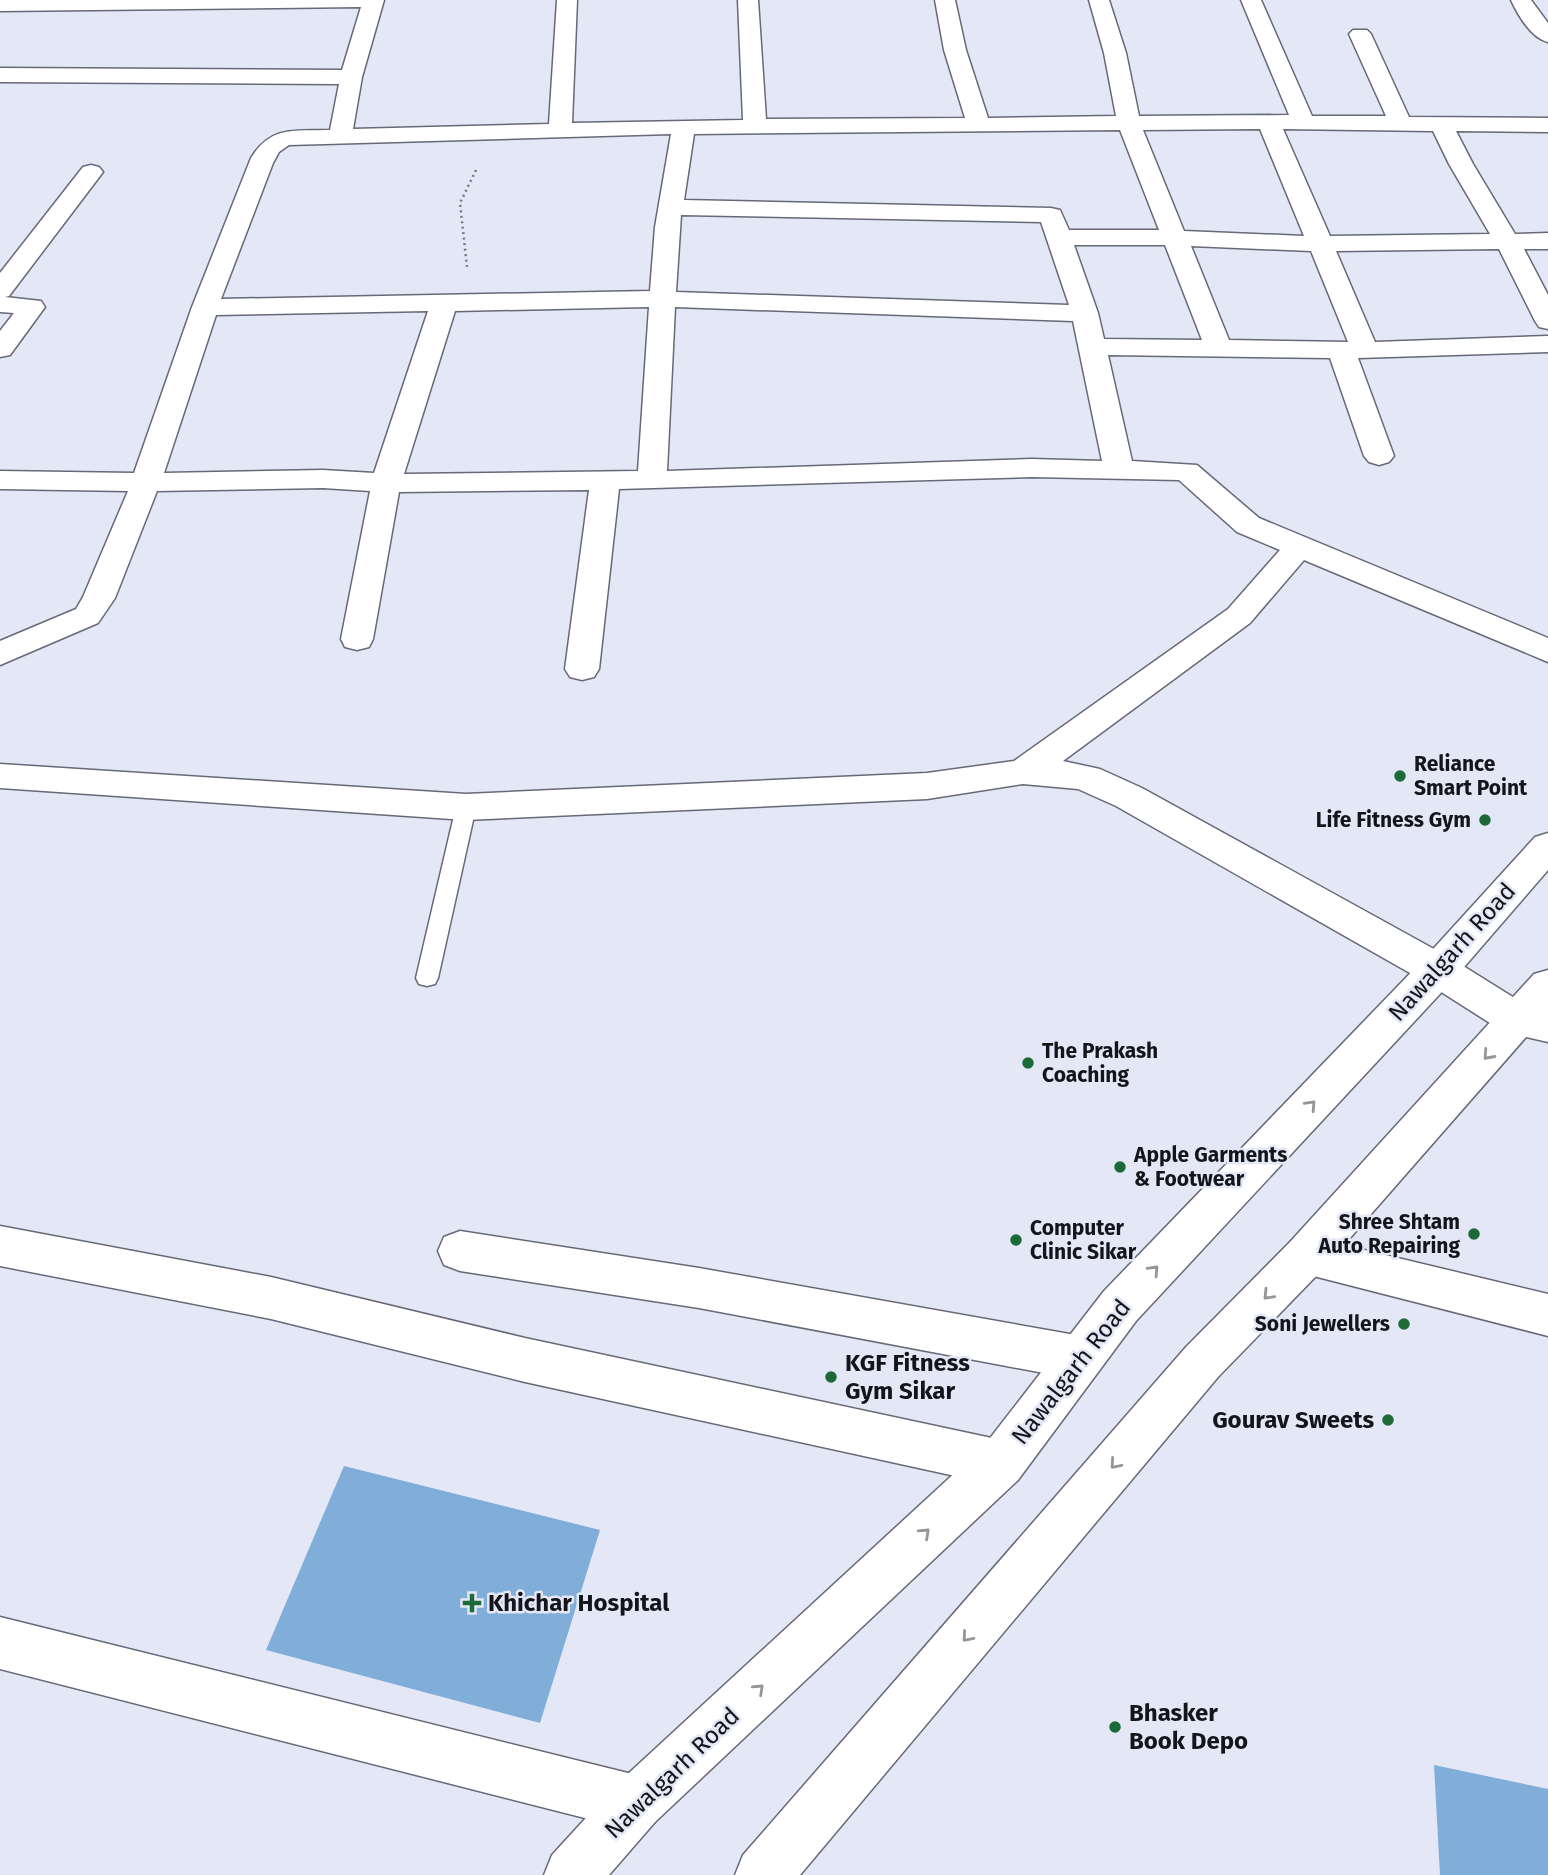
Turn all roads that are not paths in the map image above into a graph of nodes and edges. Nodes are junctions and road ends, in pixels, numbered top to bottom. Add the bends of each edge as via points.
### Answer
1 (566, 0) edge
2 (748, 0) edge
3 (945, 0) edge
4 (1099, 0) edge
5 (1251, 0) edge
6 (1521, 0) edge
7 (374, 1) edge
8 (1, 2) edge
9 (1360, 34) dead end
10 (1548, 36) edge
11 (0, 75) edge
12 (351, 77) junction
13 (1269, 122) junction
14 (1304, 123) junction
15 (1129, 124) junction
16 (979, 125) junction
17 (1401, 125) junction
18 (1443, 125) junction
19 (1548, 125) edge
20 (755, 126) junction
21 (684, 127) junction
22 (560, 130) junction
23 (340, 136) junction
24 (91, 172) dead end
25 (670, 207) junction
26 (1059, 237) junction
27 (1175, 238) junction
28 (1507, 241) junction
29 (1548, 241) edge
30 (1319, 244) junction
31 (0, 290) edge
32 (663, 299) junction
33 (444, 303) junction
34 (0, 304) edge
35 (205, 307) junction
36 (1085, 313) junction
37 (1546, 342) edge
38 (1093, 347) junction
39 (0, 349) edge
40 (1219, 349) junction
41 (1353, 350) junction
42 (1379, 456) dead end
43 (1119, 470) junction
44 (0, 480) edge
45 (606, 480) junction
46 (652, 480) junction
47 (146, 482) junction
48 (386, 483) junction
49 (1299, 547) junction
50 (357, 639) dead end
51 (1548, 651) edge
52 (0, 654) edge
53 (582, 669) dead end
54 (1023, 772) junction
55 (0, 776) edge
56 (466, 807) junction
57 (1548, 845) edge
58 (1438, 970) junction
59 (427, 978) dead end
60 (1548, 985) edge
61 (1533, 1023) edge
62 (0, 1246) edge
63 (460, 1251) dead end
64 (1306, 1256) junction
65 (1548, 1315) edge
66 (1081, 1358) junction
67 (1001, 1463) junction
68 (0, 1643) edge
69 (636, 1803) junction
70 (572, 1875) edge
71 (764, 1875) edge

1 - 22 street
2 - 20 street
3 - 16 street
4 - 15 street
5 - 14 street
6 - 10 street
7 - 8 street
7 - 12 street
9 - 17 street
11 - 12 street
12 - 23 street
13 - 14 street
13 - 15 street
13 - 30 street
14 - 17 street
15 - 16 street
15 - 27 street
16 - 20 street
17 - 18 street
18 - 19 street
18 - 28 street
20 - 21 street
21 - 22 street
21 - 25 street
22 - 23 street
23 - 35 street via 285,138 267,150
24 - 31 street
25 - 26 street via 1051,215
25 - 32 street
26 - 27 street
26 - 36 street
27 - 30 street
27 - 40 street
28 - 29 street
28 - 30 street
28 - 37 street
30 - 41 street
32 - 33 street
32 - 36 street
32 - 46 street
33 - 35 street
33 - 48 street
34 - 39 street via 32,307
35 - 47 street
36 - 38 street
37 - 41 street
38 - 40 street
38 - 43 street
40 - 41 street
41 - 42 street
43 - 46 street via 1032,468
43 - 49 street via 1187,471 1248,525
44 - 47 street
45 - 46 street
45 - 48 street
45 - 53 street
47 - 48 street via 323,479
47 - 52 street via 99,598 87,616
48 - 50 street
49 - 51 street
49 - 54 street via 1239,616
54 - 56 street via 927,786
54 - 58 street via 1087,778 1129,797
55 - 56 street
56 - 59 lane
57 - 58 street, Nawalgarh Road
58 - 61 street
66 -> 58 street, Nawalgarh Road via 1120,1306
60 - 61 street
61 -> 64 street
62 - 67 street via 271,1298 525,1360
63 - 66 street via 726,1293
64 - 65 street
64 -> 71 street via 1202,1362
66 - 67 street, Nawalgarh Road
69 -> 67 street, Nawalgarh Road
68 - 69 street
69 - 70 street, Nawalgarh Road

